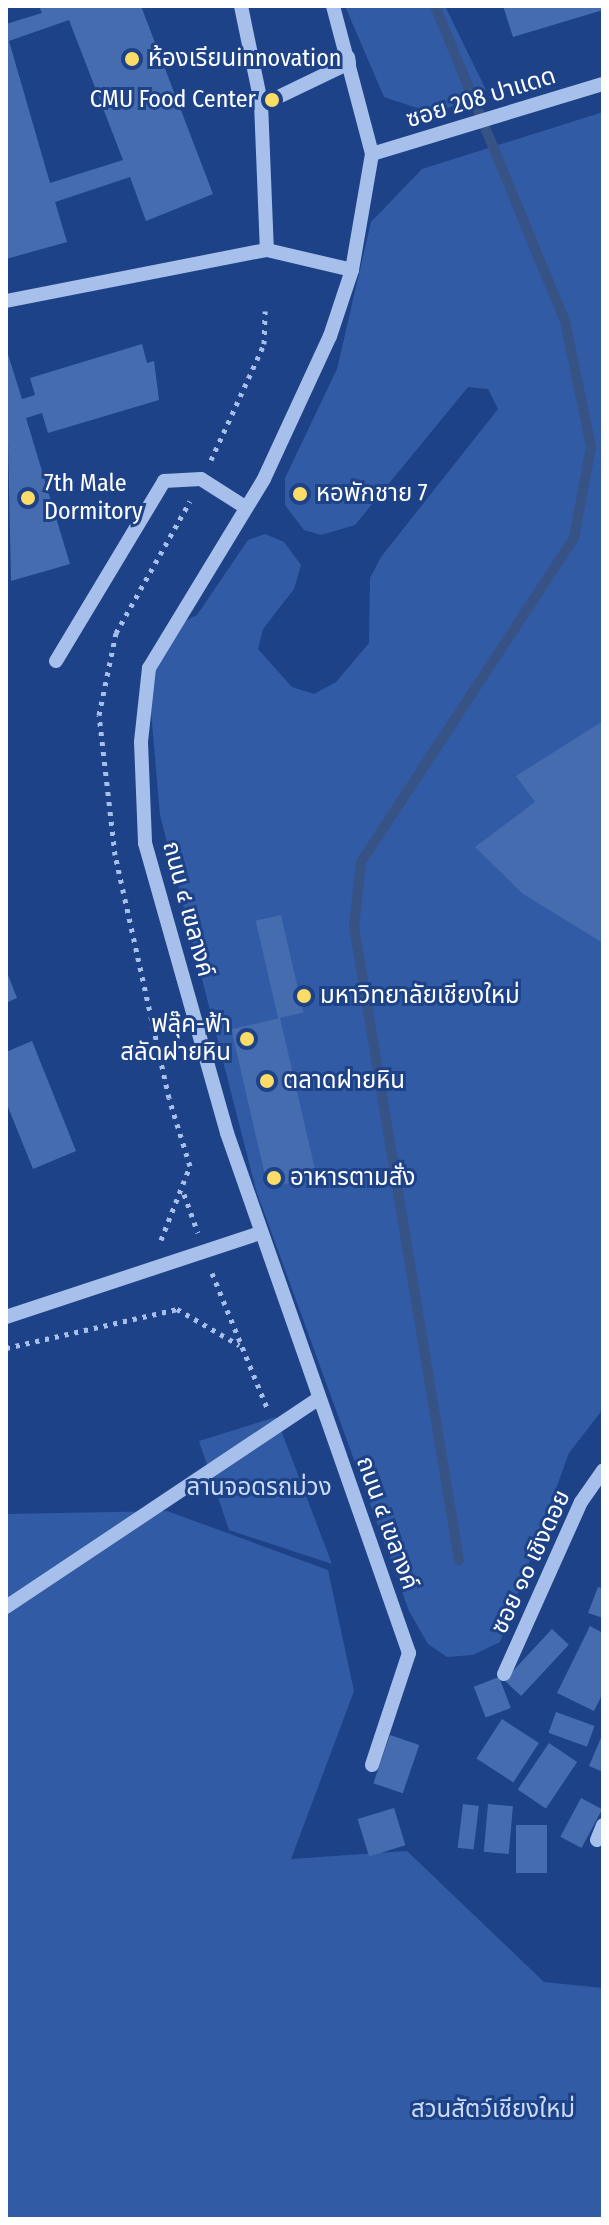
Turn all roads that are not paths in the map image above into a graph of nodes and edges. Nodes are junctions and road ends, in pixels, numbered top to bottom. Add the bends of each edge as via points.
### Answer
1 (241, 6) edge
2 (333, 6) edge
3 (349, 63) junction
4 (603, 84) edge
5 (272, 100) dead end
6 (372, 154) junction
7 (267, 250) junction
8 (352, 270) junction
9 (6, 301) edge
10 (245, 507) junction
11 (56, 661) dead end
12 (260, 1233) junction
13 (6, 1317) edge
14 (319, 1398) junction
15 (603, 1470) edge
16 (6, 1607) edge
17 (504, 1674) dead end
18 (372, 1765) dead end
19 (603, 1825) edge
20 (597, 1840) dead end

1 - 7 street via 261,103
2 - 3 street, ถนน ๔ เขลางค์
3 - 5 street
3 - 6 street, ถนน ๔ เขลางค์
4 - 6 street, ซอย 208 ปาแดด
6 - 8 street, ถนน ๔ เขลางค์
7 - 8 street
7 - 9 street
8 - 10 street, ถนน ๔ เขลางค์ via 330,336 264,479
10 - 11 street via 201,479 164,481
10 - 12 street, ถนน ๔ เขลางค์ via 149,668 141,742 145,843
12 - 13 street
12 - 14 street, ถนน ๔ เขลางค์
14 - 16 street
14 - 18 street, ถนน ๔ เขลางค์ via 409,1653
15 - 17 street, ซอย ๑๐ เชิงดอย via 581,1502
19 - 20 street

